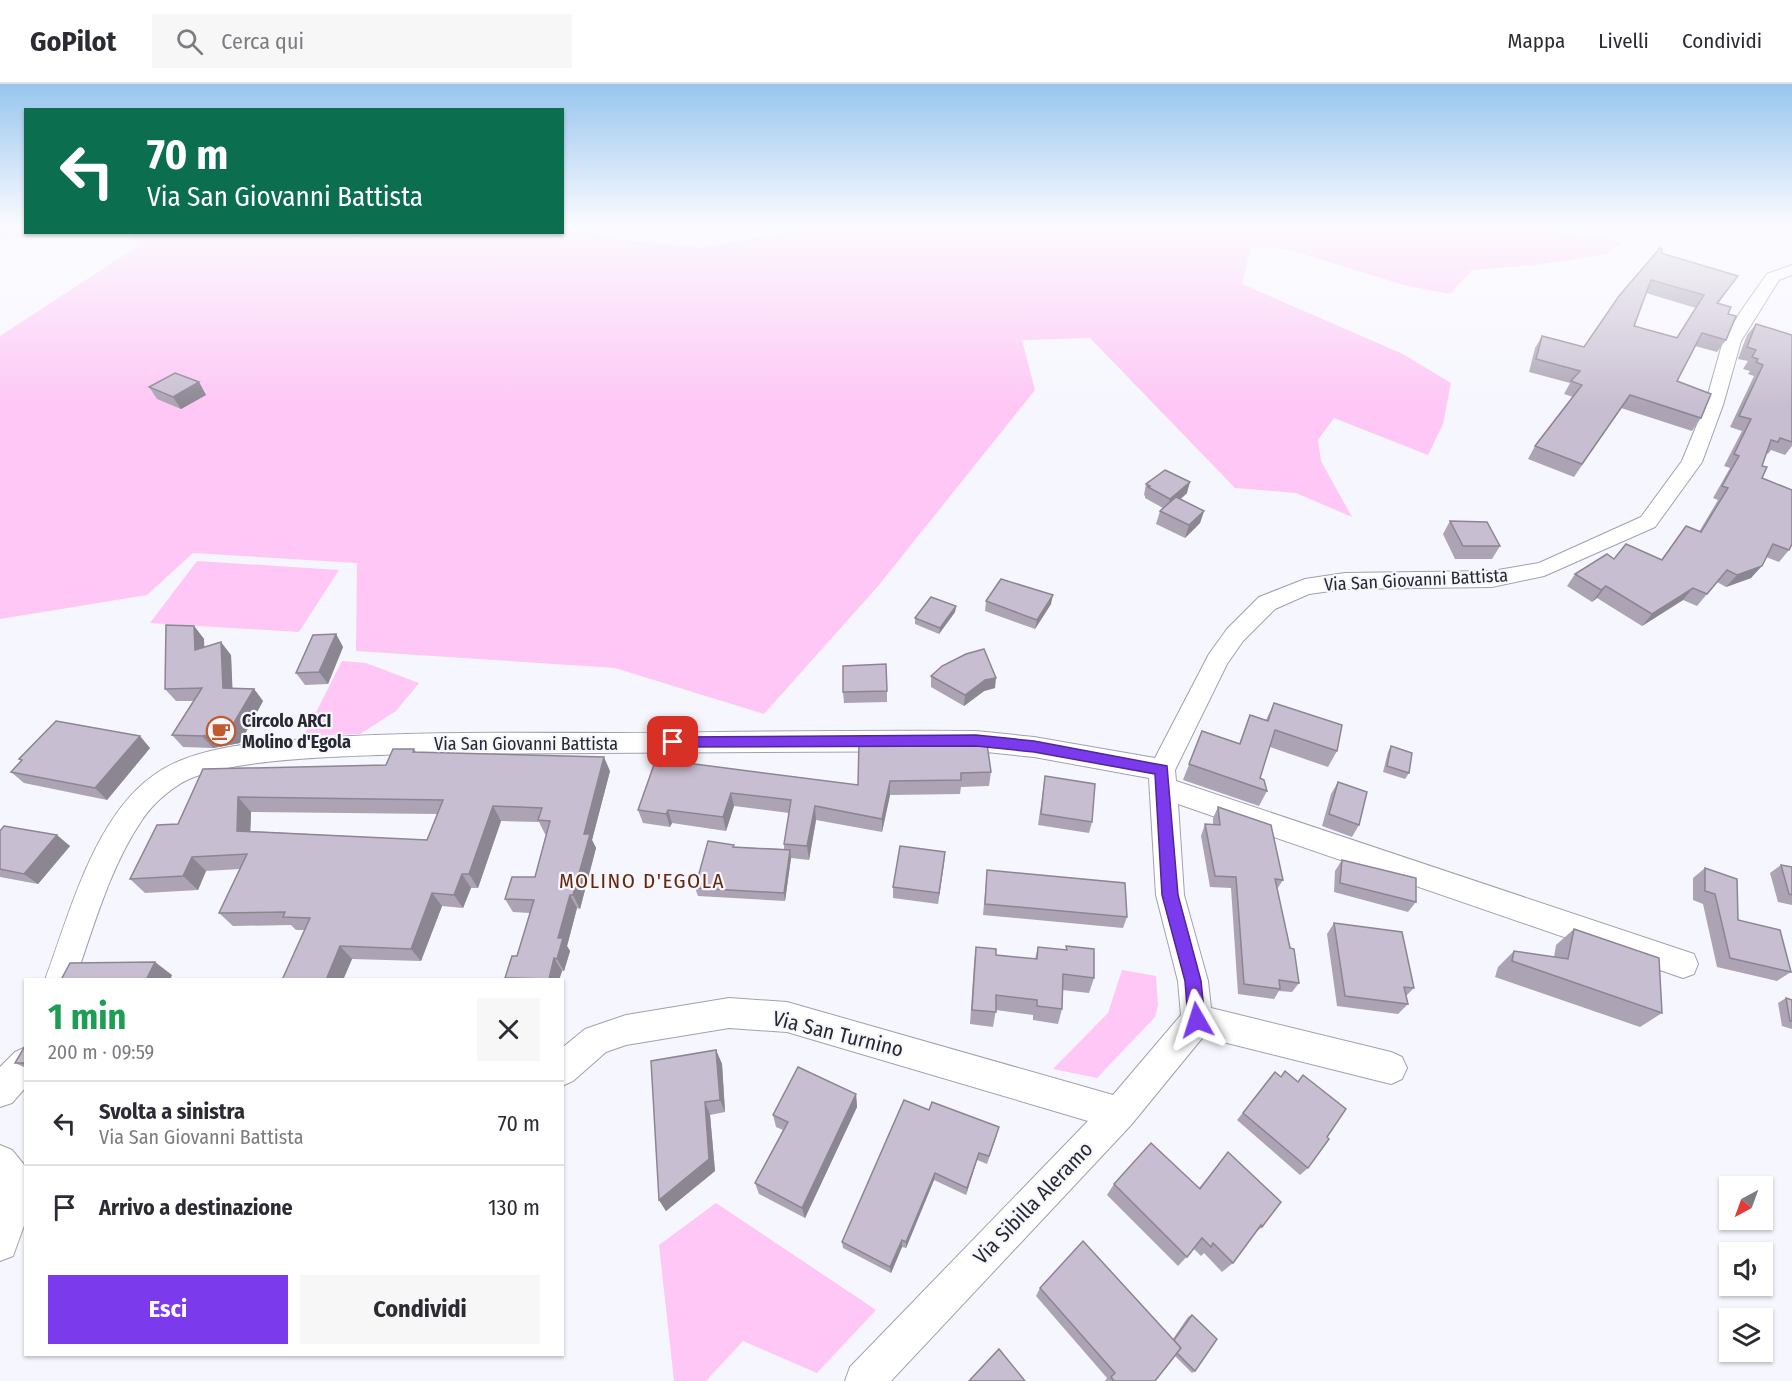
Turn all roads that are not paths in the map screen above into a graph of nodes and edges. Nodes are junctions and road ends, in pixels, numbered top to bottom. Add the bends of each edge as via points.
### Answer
1 (1768, 286) edge
2 (1162, 779) junction
3 (1683, 964) dead end
4 (61, 978) edge
5 (1197, 1020) junction
6 (24, 1065) edge
7 (564, 1068) edge
8 (1391, 1068) dead end
9 (0, 1091) edge
10 (1119, 1113) junction
11 (15, 1178) edge
12 (0, 1243) edge
13 (864, 1381) edge

1 - 2 street, Via San Giovanni Battista via 1732,341 1692,462 1648,522 1544,569 1492,579 1345,581 1305,586 1267,603 1217,660
2 - 3 street, Via San Giovanni Battista
2 - 4 street, Via San Giovanni Battista via 1034,747 964,740 362,745 232,759 189,769 168,779 143,798 128,816
2 - 5 street via 1170,895 1193,981
5 - 8 street
5 - 10 street, Via Sibilla Aleramo
6 - 9 street
7 - 10 street, Via San Turnino via 596,1040 626,1030 729,1013 787,1017
10 - 13 street, Via Sibilla Aleramo
11 - 12 street

